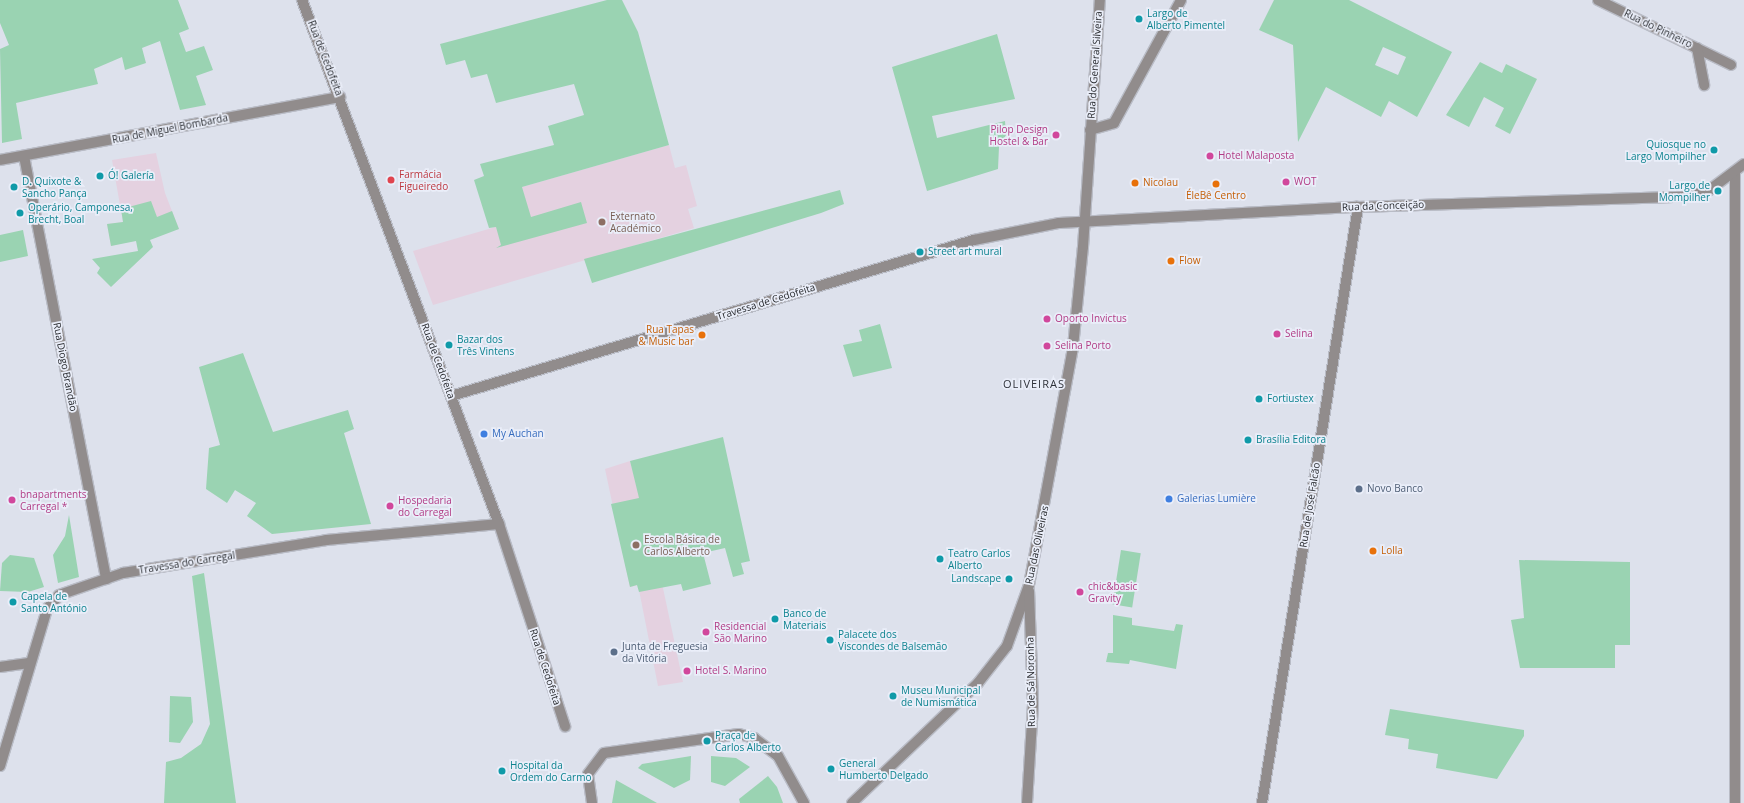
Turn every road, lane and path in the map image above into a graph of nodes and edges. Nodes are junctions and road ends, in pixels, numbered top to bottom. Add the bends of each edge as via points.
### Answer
1 (302, 0) edge
2 (1100, 0) edge
3 (1182, 0) edge
4 (1598, 0) edge
5 (1697, 48) junction
6 (1731, 65) dead end
7 (1704, 85) dead end
8 (340, 97) junction
9 (1090, 130) junction
10 (24, 156) junction
11 (0, 160) edge
12 (1744, 164) edge
13 (1734, 173) junction
14 (1358, 207) junction
15 (1085, 223) junction
16 (451, 396) junction
17 (499, 524) junction
18 (106, 579) junction
19 (1028, 585) junction
20 (29, 663) junction
21 (0, 667) edge
22 (564, 726) dead end
23 (0, 766) edge
24 (592, 803) edge
25 (804, 803) edge
26 (852, 803) edge
27 (1027, 803) edge
28 (1262, 803) edge
29 (1736, 803) edge

1 - 8 street, Rua de Cedofeita
2 - 9 street, Rua do General Silveira
3 - 9 street via 1114,123
4 - 5 street, Rua do Pinheiro
5 - 6 street, Rua do Pinheiro
5 - 7 street
8 - 10 street, Rua de Miguel Bombarda
8 - 16 street, Rua de Cedofeita
9 - 15 street
10 - 11 street, Rua de Miguel Bombarda
10 - 18 street, Rua Diogo Brandão
12 - 13 street
13 - 14 street, Rua da Conceição via 1708,191 1681,197
13 - 29 street via 1737,267
14 - 15 street, Rua da Conceição
14 - 28 street, Rua de José Falcão
15 - 16 street, Travessa de Cedofeita via 1059,223 974,240
15 - 19 street, Rua das Oliveiras via 1072,347
16 - 17 street, Rua de Cedofeita
17 - 18 street, Travessa do Carregal via 326,540
17 - 22 street, Rua de Cedofeita
18 - 20 street, Travessa do Carregal via 59,595 51,602
19 - 26 street, Rua das Oliveiras via 1007,646 978,683
19 - 27 street, Rua de Sá Noronha via 1033,704
20 - 21 street
20 - 23 street, Travessa do Carregal
24 - 25 street via 588,774 604,753 739,734 754,738 778,756

